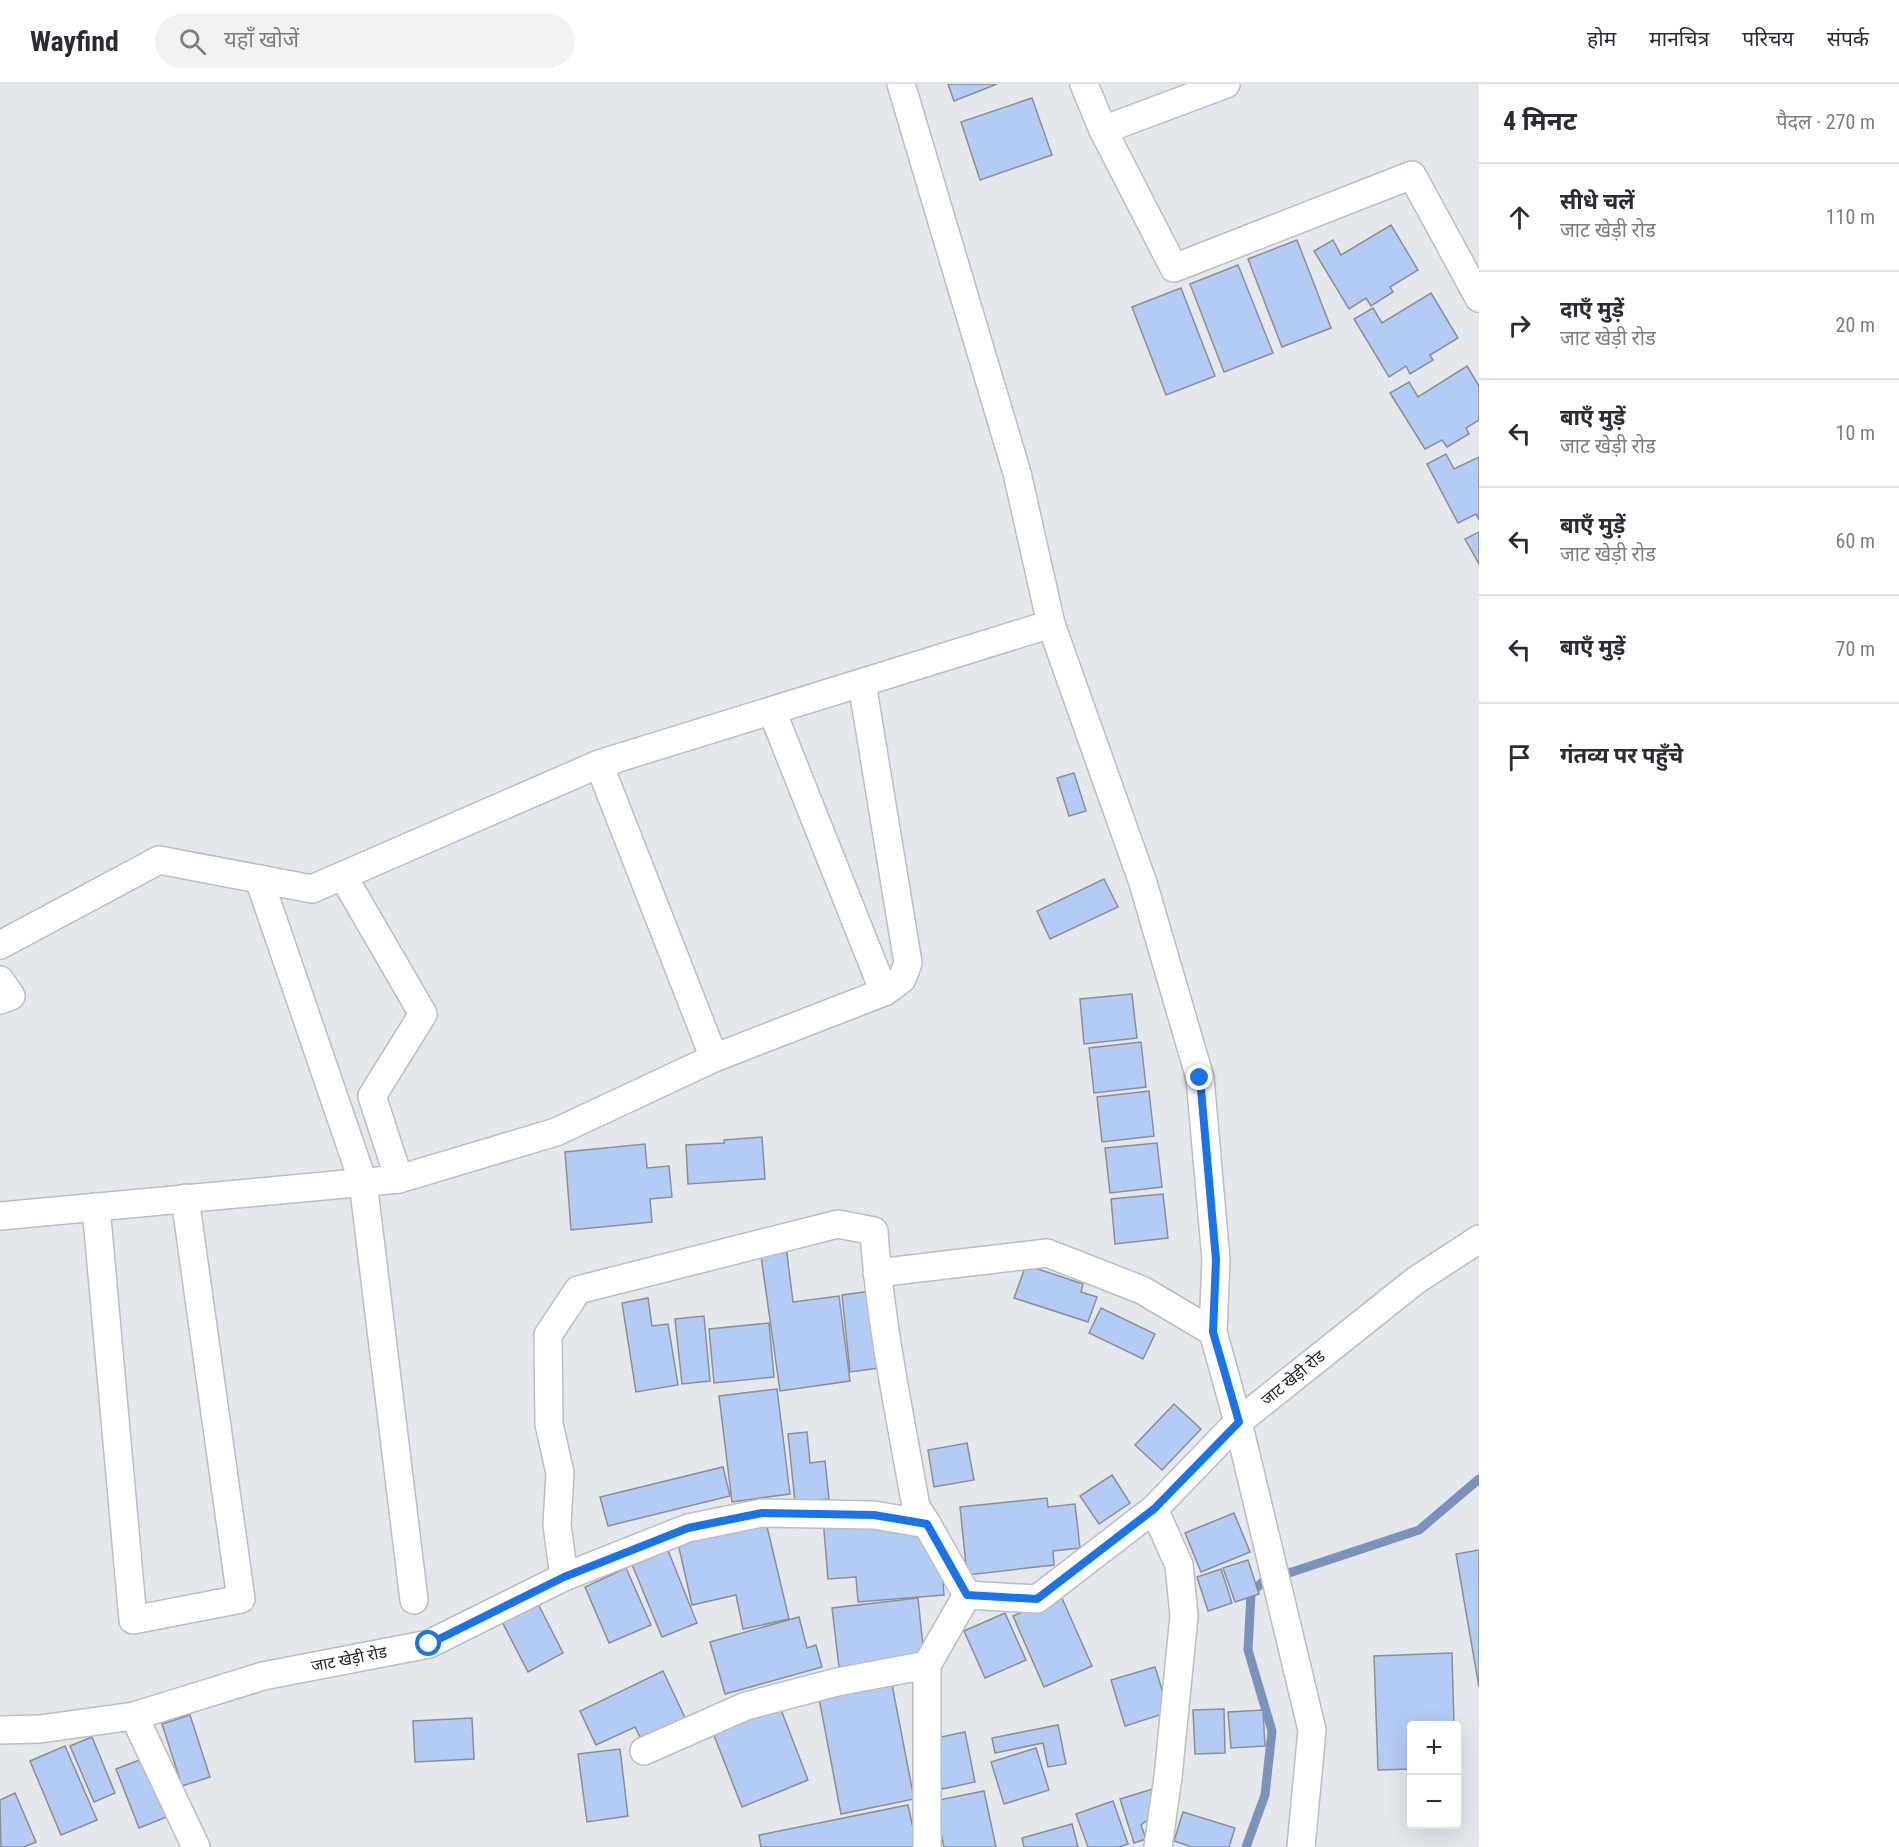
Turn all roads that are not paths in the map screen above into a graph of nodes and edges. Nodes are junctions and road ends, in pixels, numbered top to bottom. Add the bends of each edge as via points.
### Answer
1 (901, 84) edge
2 (1084, 84) edge
3 (1226, 84) edge
4 (1103, 130) junction
5 (1479, 298) edge
6 (1051, 624) junction
7 (862, 683) junction
8 (772, 711) junction
9 (599, 764) junction
10 (343, 876) junction
11 (259, 879) junction
12 (0, 945) edge
13 (0, 980) edge
14 (884, 992) junction
15 (0, 1000) edge
16 (714, 1058) junction
17 (399, 1179) junction
18 (363, 1182) junction
19 (185, 1198) junction
20 (96, 1207) junction
21 (0, 1216) edge
22 (1479, 1239) edge
23 (877, 1274) junction
24 (1213, 1332) junction
25 (1239, 1422) junction
26 (1154, 1509) junction
27 (927, 1524) junction
28 (564, 1577) junction
29 (967, 1595) junction
30 (414, 1600) dead end
31 (927, 1665) junction
32 (134, 1716) junction
33 (0, 1730) edge
34 (644, 1751) dead end
35 (196, 1847) edge
36 (927, 1847) edge
37 (1158, 1847) edge
38 (1301, 1847) edge

1 - 6 street via 1017,472
2 - 4 street
3 - 4 street
4 - 5 street via 1174,268 1412,175
6 - 7 street
6 - 24 street via 1143,883 1200,1078 1216,1260
7 - 8 street
7 - 14 street via 909,963 902,979
8 - 9 street
8 - 14 street
9 - 10 street
9 - 16 street
10 - 11 street via 312,889
10 - 17 street via 423,1014 372,1096
11 - 12 street via 159,860
11 - 18 street
13 - 15 street via 10,996
14 - 16 street
16 - 17 street via 556,1132
17 - 18 street
18 - 19 street
18 - 30 street
19 - 20 street
19 - 20 street via 241,1599 133,1620
20 - 21 street
22 - 25 street, जाट खेड़ी रोड via 1415,1281
23 - 24 street via 1047,1253 1142,1290
23 - 27 street via 916,1507
23 - 28 street via 874,1230 837,1224 578,1290 548,1335 549,1424 560,1473 557,1525
24 - 25 street
25 - 26 street, जाट खेड़ी रोड
25 - 38 street via 1312,1730
26 - 29 street, जाट खेड़ी रोड via 1037,1599
26 - 37 street via 1179,1565 1184,1616
27 - 28 street, जाट खेड़ी रोड via 874,1515 762,1513 688,1528
27 - 29 street
28 - 32 street, जाट खेड़ी रोड via 429,1644 263,1676
29 - 31 street
31 - 34 street via 837,1682 746,1706
31 - 36 street
32 - 33 street, जाट खेड़ी रोड via 40,1729
32 - 35 street

